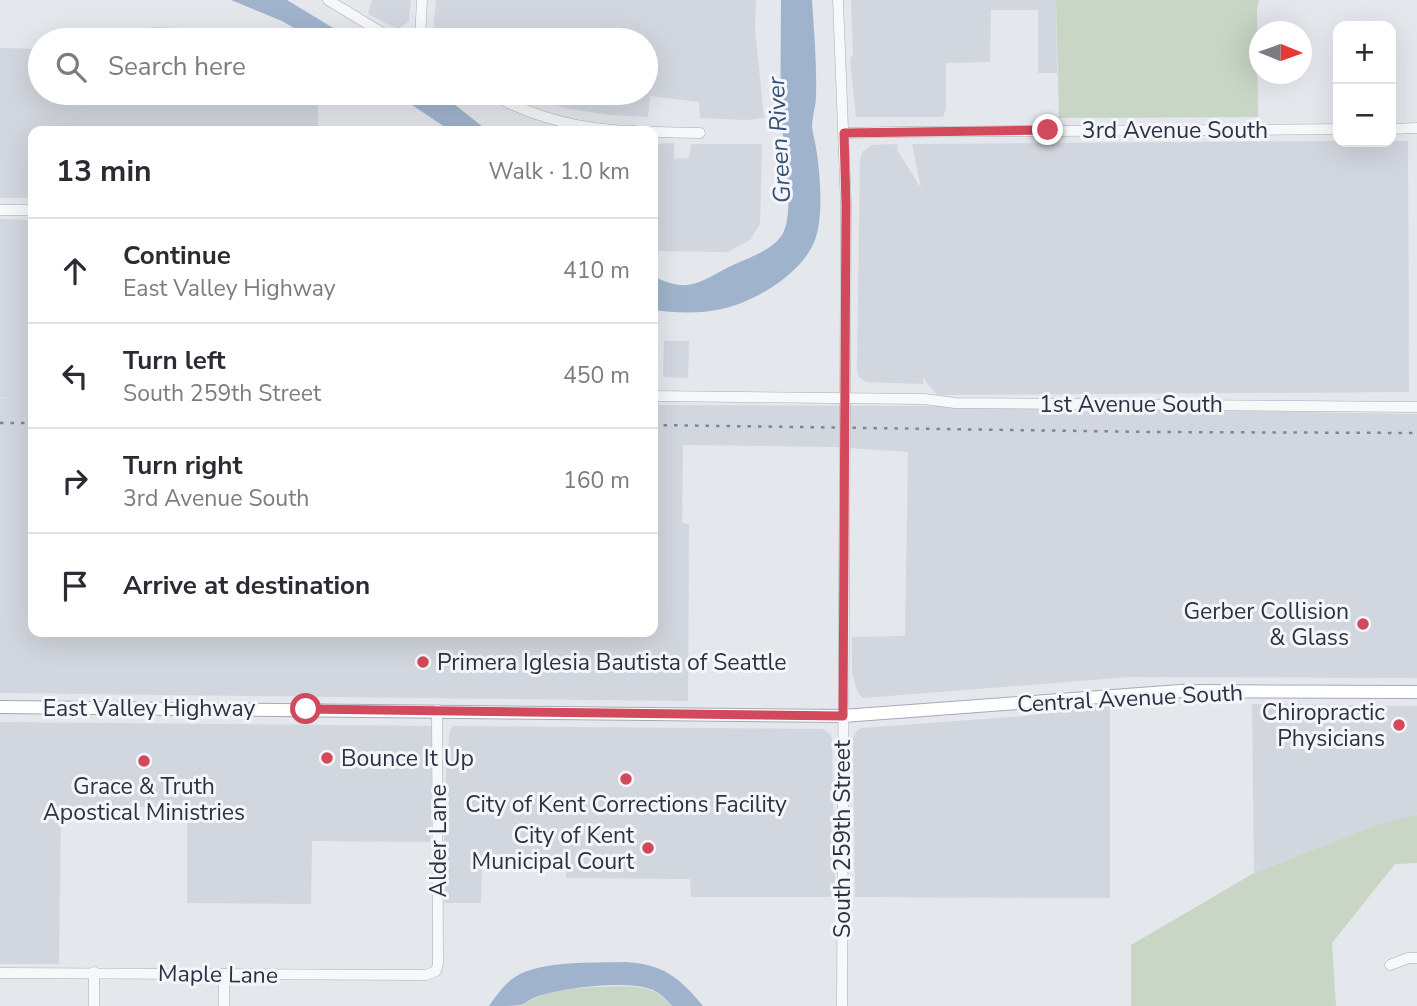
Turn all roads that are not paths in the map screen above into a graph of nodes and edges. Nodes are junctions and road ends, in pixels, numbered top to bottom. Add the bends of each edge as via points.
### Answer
1 (328, 0) edge
2 (422, 0) edge
3 (838, 0) edge
4 (374, 28) edge
5 (421, 28) edge
6 (515, 105) edge
7 (580, 126) edge
8 (1417, 128) edge
9 (1333, 129) edge
10 (1396, 129) edge
11 (658, 132) edge
12 (700, 133) dead end
13 (844, 133) junction
14 (0, 209) edge
15 (28, 210) edge
16 (658, 396) edge
17 (845, 398) junction
18 (1417, 407) edge
19 (1417, 692) edge
20 (0, 707) edge
21 (437, 710) junction
22 (843, 716) junction
23 (1417, 958) edge
24 (1390, 965) dead end
25 (436, 971) joint
26 (94, 972) junction
27 (0, 973) edge
28 (224, 974) junction
29 (94, 1006) edge
30 (224, 1006) edge
31 (842, 1006) edge

1 - 4 street
2 - 5 street
3 - 13 street, South 259th Street
6 - 7 street
8 - 10 street
9 - 13 street, 3rd Avenue South
11 - 12 street
13 - 17 street, South 259th Street
14 - 15 street
16 - 17 street, 1st Avenue South
17 - 18 street, 1st Avenue South
17 - 22 street, South 259th Street
19 - 22 main road, Central Avenue South via 1181,691
20 - 21 main road, East Valley Highway
21 - 22 main road, East Valley Highway
21 - 25 street, Alder Lane
22 - 31 street, South 259th Street
23 - 24 street
25 - 28 street, Maple Lane via 426,975
26 - 27 street, Maple Lane
26 - 28 street, Maple Lane
26 - 29 street
28 - 30 street

